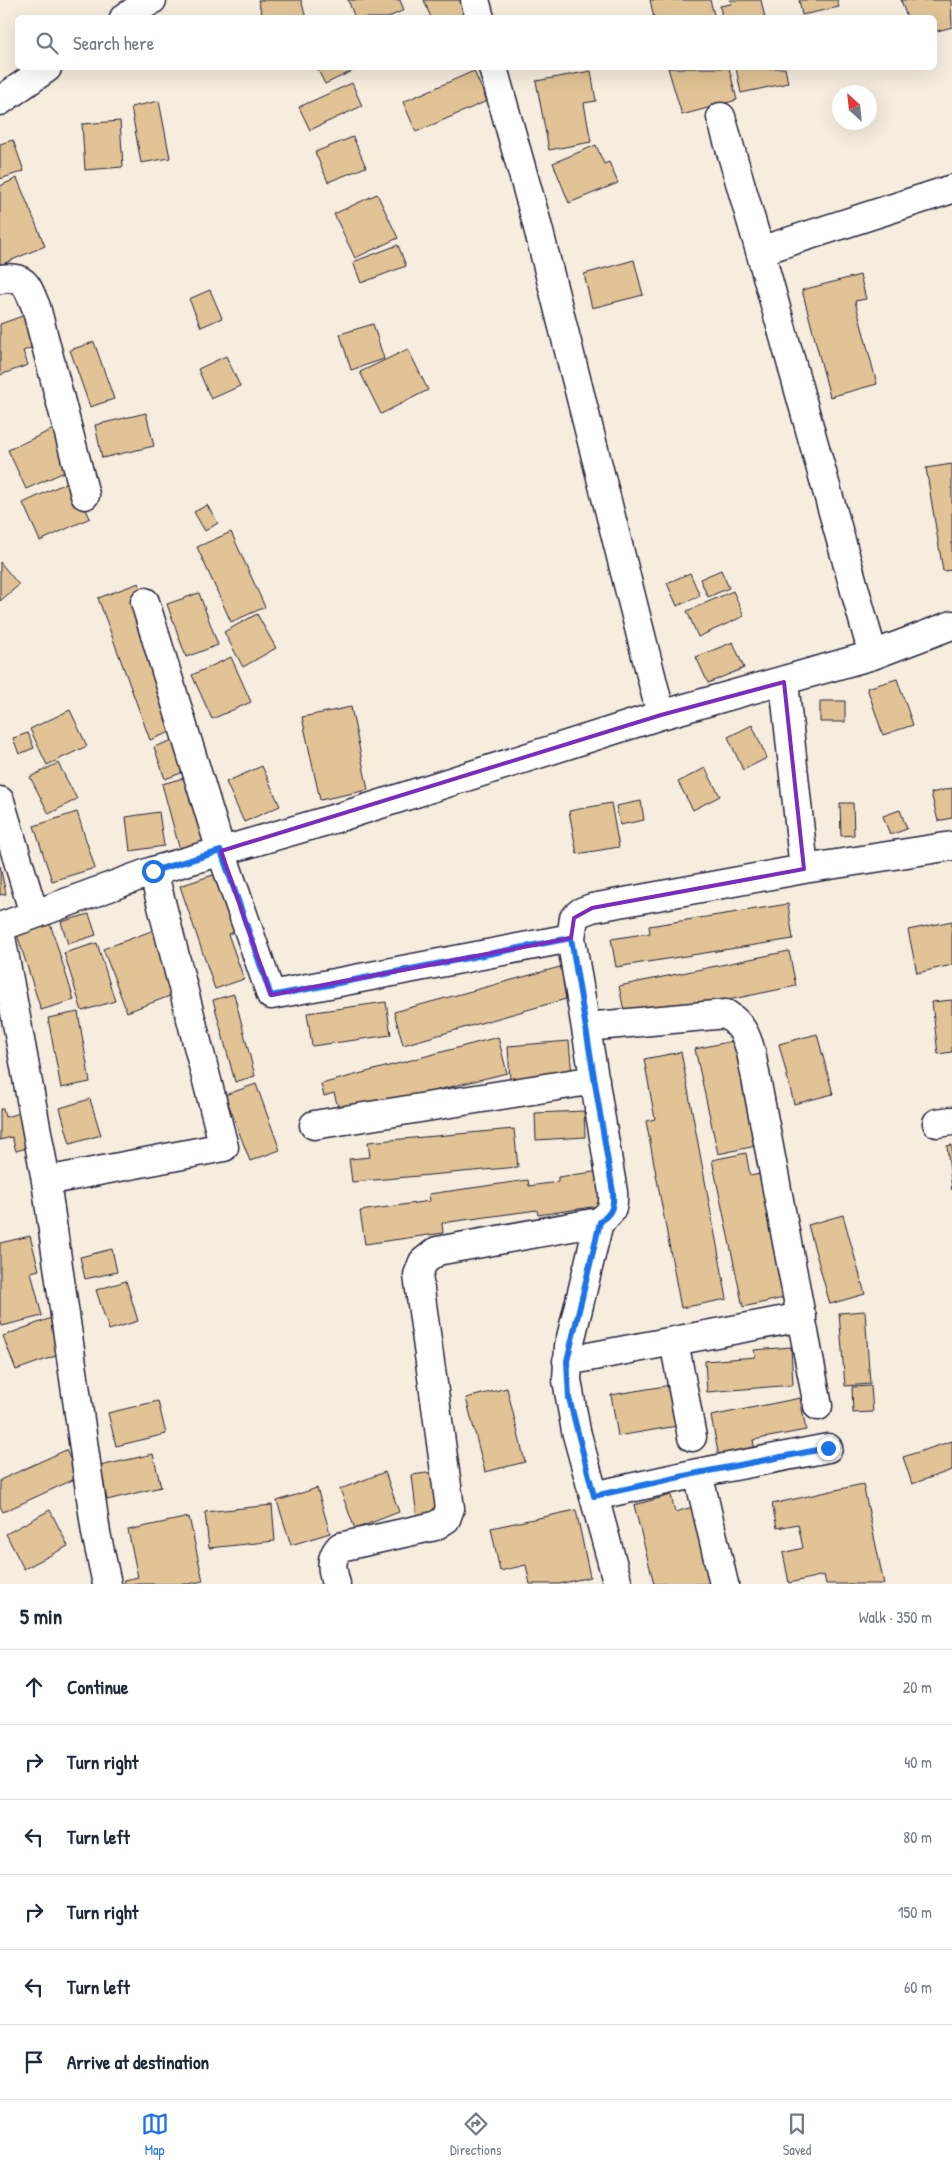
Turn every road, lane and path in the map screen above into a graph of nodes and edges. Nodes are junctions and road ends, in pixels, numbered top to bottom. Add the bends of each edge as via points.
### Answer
1 (152, 0) edge
2 (475, 0) edge
3 (129, 15) edge
4 (479, 15) edge
5 (44, 70) edge
6 (494, 70) edge
7 (0, 101) edge
8 (721, 117) dead end
9 (952, 188) edge
10 (760, 251) junction
11 (0, 279) edge
12 (85, 496) dead end
13 (145, 602) dead end
14 (952, 625) edge
15 (873, 655) junction
16 (784, 682) junction
17 (661, 715) junction
18 (0, 802) edge
19 (952, 846) edge
20 (221, 851) junction
21 (804, 869) junction
22 (153, 871) junction
23 (34, 914) junction
24 (0, 929) edge
25 (571, 938) junction
26 (586, 1027) junction
27 (595, 1080) junction
28 (314, 1124) dead end
29 (46, 1181) junction
30 (600, 1222) junction
31 (802, 1317) junction
32 (674, 1341) junction
33 (567, 1361) junction
34 (818, 1406) dead end
35 (692, 1437) dead end
36 (828, 1448) dead end
37 (698, 1473) junction
38 (594, 1496) junction
39 (107, 1584) edge
40 (336, 1584) edge
41 (618, 1584) edge
42 (724, 1584) edge

1 - 3 street
2 - 4 street
5 - 7 street
6 - 17 street via 538,230
8 - 10 street
9 - 10 street
10 - 15 street
11 - 12 street via 21,279 31,294
13 - 20 street
14 - 15 street
15 - 16 street
16 - 17 street
16 - 21 street
17 - 20 street via 350,814
18 - 23 street
19 - 21 street
20 - 22 street
20 - 25 street via 271,996
21 - 25 street via 592,908 574,918
22 - 23 street
22 - 29 street via 224,1147
23 - 24 street
24 - 29 street
25 - 26 street
26 - 27 street
26 - 31 street via 726,1014 738,1022 746,1034 751,1052
27 - 28 street
27 - 30 street via 614,1206
29 - 39 street via 94,1523
30 - 33 street
30 - 40 street via 437,1251 423,1262 418,1275 450,1508 446,1519 435,1526 340,1547 333,1555
31 - 32 street
31 - 34 street
32 - 33 street
32 - 35 street
33 - 38 street via 569,1398
36 - 37 street
37 - 38 street
37 - 42 street
38 - 41 street

